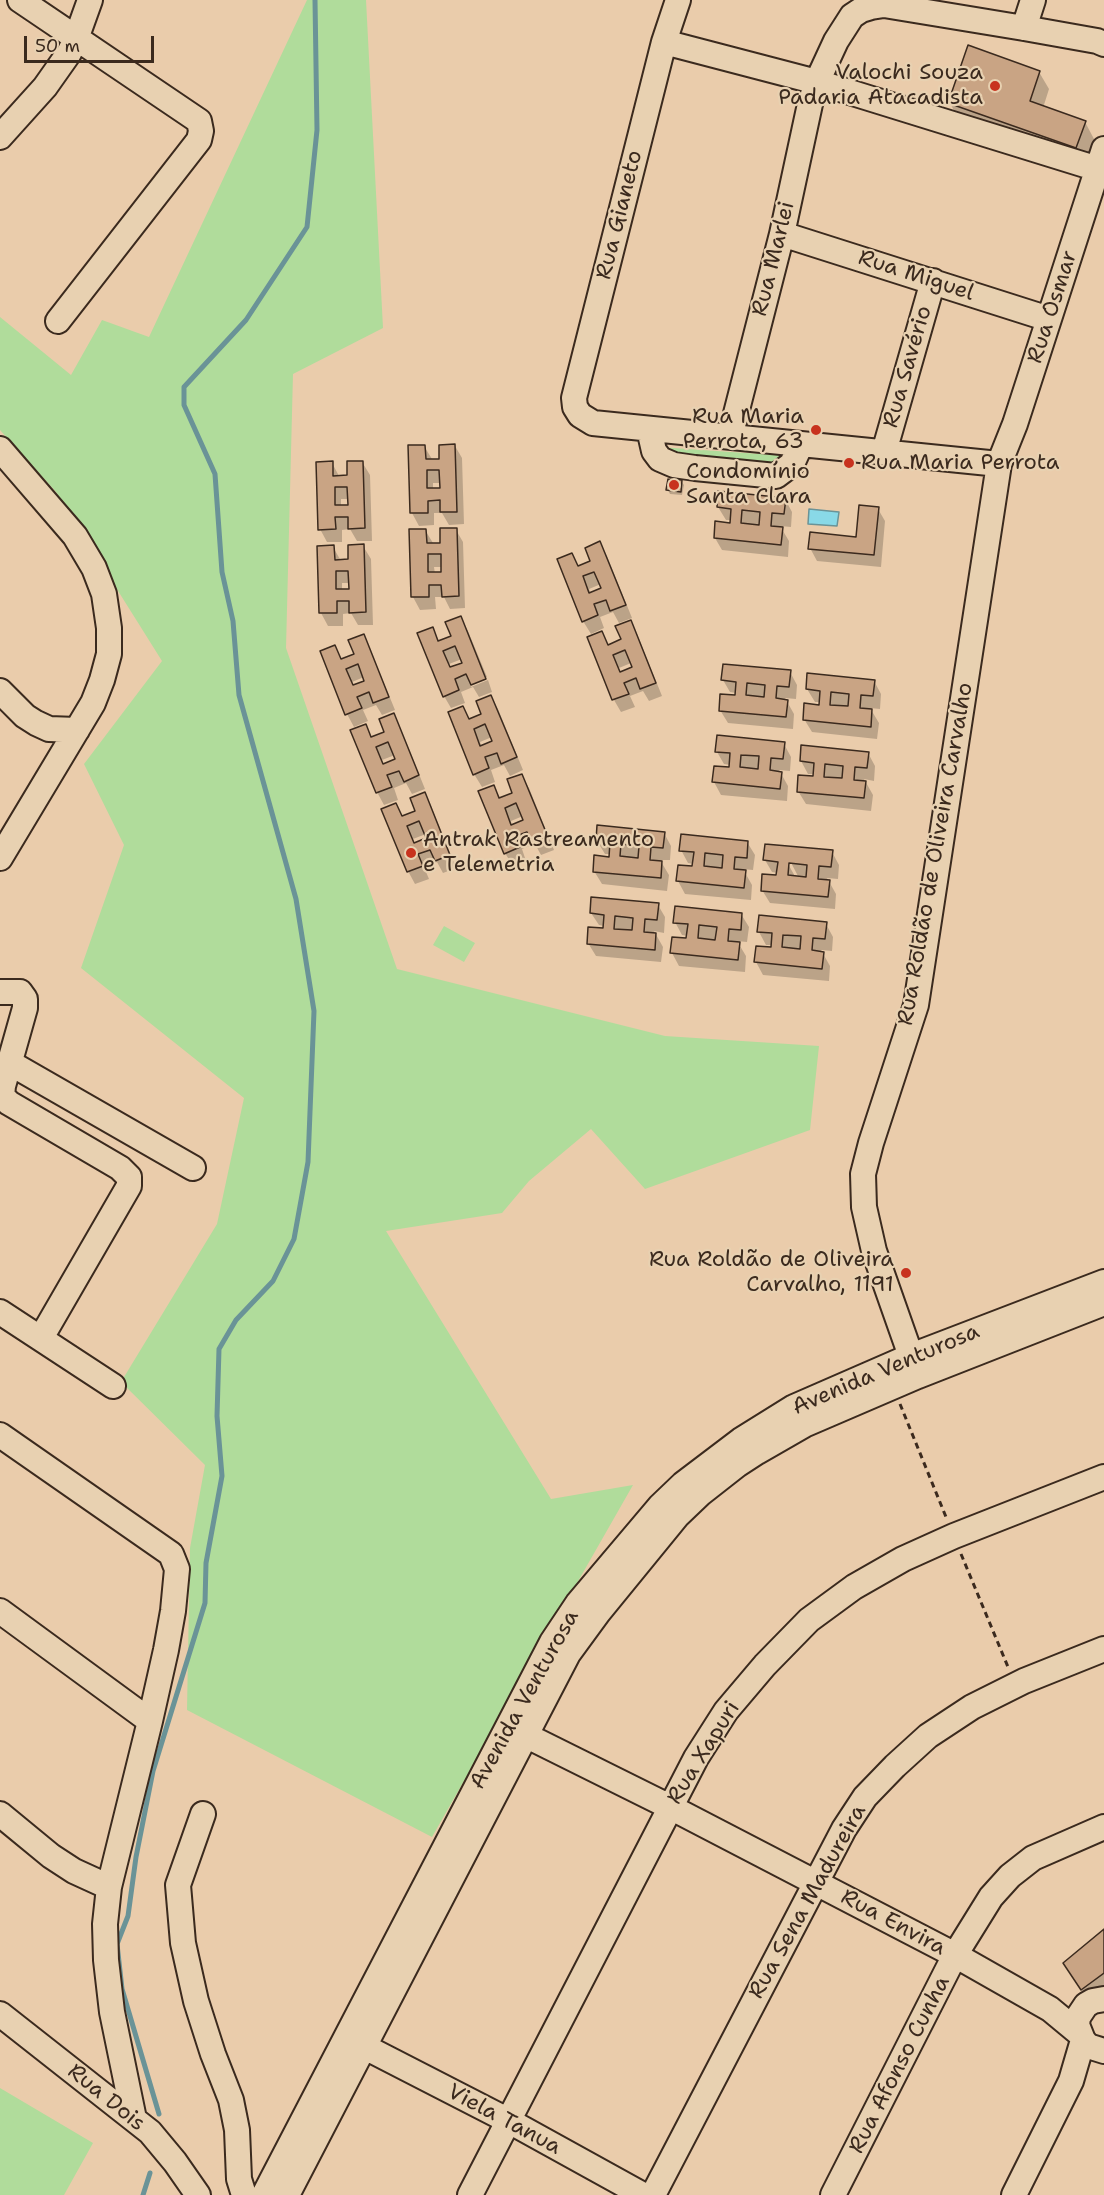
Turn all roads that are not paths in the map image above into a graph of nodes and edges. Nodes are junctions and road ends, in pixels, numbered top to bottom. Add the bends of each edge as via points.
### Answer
1 (20, 0) edge
2 (90, 0) edge
3 (678, 0) edge
4 (1033, 0) edge
5 (1024, 28) junction
6 (76, 39) junction
7 (664, 42) junction
8 (1104, 44) edge
9 (817, 82) junction
10 (0, 137) edge
11 (1101, 159) edge
12 (782, 234) junction
13 (933, 281) junction
14 (1049, 319) junction
15 (58, 321) dead end
16 (649, 429) junction
17 (730, 437) junction
18 (801, 444) junction
19 (0, 449) edge
20 (884, 452) junction
21 (999, 464) junction
22 (0, 691) edge
23 (77, 730) junction
24 (0, 858) edge
25 (0, 992) edge
26 (10, 1063) junction
27 (193, 1168) dead end
28 (1104, 1282) edge
29 (1104, 1303) edge
30 (0, 1312) edge
31 (41, 1338) junction
32 (915, 1366) junction
33 (113, 1386) dead end
34 (0, 1435) edge
35 (1104, 1476) edge
36 (0, 1611) edge
37 (1104, 1649) edge
38 (150, 1721) junction
39 (517, 1731) junction
40 (670, 1807) junction
41 (0, 1814) edge
42 (203, 1814) dead end
43 (1104, 1827) edge
44 (816, 1882) junction
45 (109, 1887) junction
46 (956, 1955) junction
47 (1092, 2013) edge
48 (0, 2014) edge
49 (363, 2046) junction
50 (1104, 2051) edge
51 (1071, 2081) junction
52 (134, 2119) junction
53 (509, 2121) junction
54 (198, 2195) edge
55 (244, 2195) edge
56 (264, 2195) edge
57 (287, 2195) edge
58 (471, 2195) edge
59 (643, 2195) edge
60 (653, 2195) edge
61 (833, 2195) edge
62 (1014, 2195) edge

1 - 6 street
2 - 6 street
3 - 7 street, Rua Gianeto
4 - 5 street
5 - 8 street, Rua Marlei
5 - 9 street, Rua Marlei via 871,6 844,26
6 - 10 street via 45,87
6 - 15 street via 199,121 201,131 199,140
7 - 9 street
7 - 16 street, Rua Gianeto via 573,398 580,415 593,423
9 - 11 street
9 - 12 street, Rua Marlei
11 - 14 street, Rua Osmar
12 - 13 street, Rua Miguel
12 - 17 street, Rua Marlei
13 - 14 street, Rua Miguel
13 - 20 street, Rua Savério
14 - 21 street, Rua Osmar
16 - 17 street
16 - 18 street via 654,451 660,459 674,465 776,476 792,464
17 - 18 street
18 - 20 street
19 - 23 street via 75,537 104,594 109,654 93,703
20 - 21 street
21 - 32 street, Rua Roldão de Oliveira Carvalho via 916,1005 863,1174 864,1207 874,1251
22 - 23 street via 36,723 49,729
23 - 24 street
25 - 26 street via 20,992 24,999
26 - 27 street
26 - 31 street via 2,1096 9,1103 129,1177 129,1186
28 - 32 street, Avenida Venturosa
29 - 32 street, Avenida Venturosa
30 - 31 street
31 - 33 street
32 - 39 street, Avenida Venturosa via 780,1438 700,1494 659,1536 582,1634
34 - 38 street via 171,1554 177,1569 175,1601
35 - 40 street, Rua Xapuri via 903,1559 854,1587 809,1620 726,1712
36 - 38 street
37 - 44 street, Rua Sena Madureira via 1024,1681 972,1707 928,1736 866,1797
38 - 45 street
39 - 40 street, Rua Envira
39 - 49 street, Avenida Venturosa
39 - 56 street, Avenida Venturosa
40 - 44 street, Rua Envira
40 - 53 street, Rua Xapuri
41 - 45 street via 51,1856
42 - 55 street via 178,1885 183,1943 196,2001 231,2100
43 - 46 street, Rua Afonso Cunha via 1033,1858 1010,1876 991,1897
44 - 46 street, Rua Envira
44 - 60 street, Rua Sena Madureira
45 - 52 street via 105,1959
46 - 47 street, Rua Envira via 1050,2009
46 - 61 street, Rua Afonso Cunha
47 - 50 street via 1088,2046
47 - 51 street
48 - 52 street, Rua Dois
49 - 53 street, Viela Tanua
49 - 57 street, Avenida Venturosa
50 - 51 street
51 - 62 street
52 - 54 street, Rua Dois via 163,2146
53 - 58 street, Rua Xapuri
53 - 59 street, Viela Tanua

